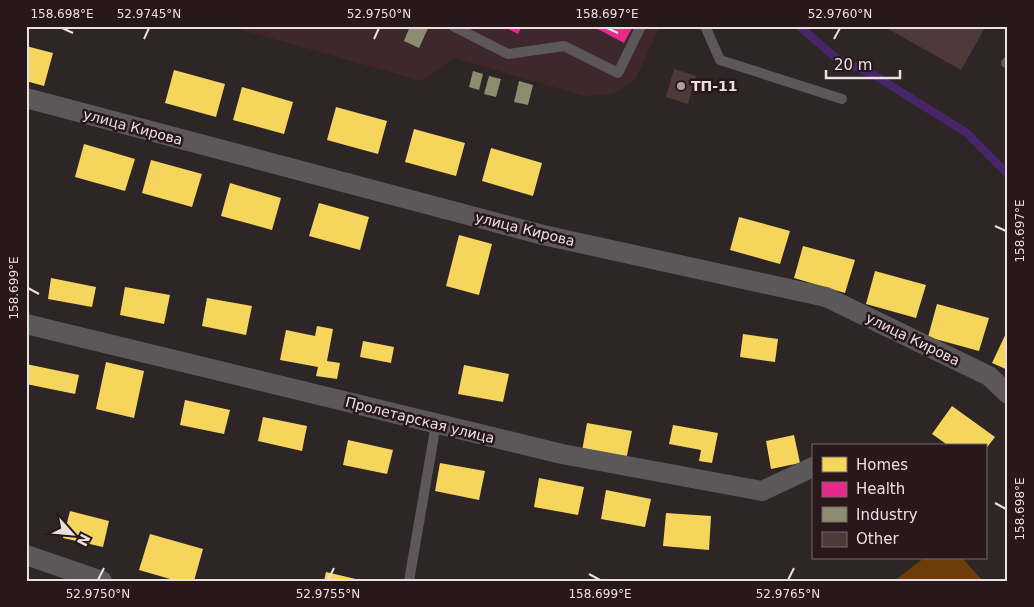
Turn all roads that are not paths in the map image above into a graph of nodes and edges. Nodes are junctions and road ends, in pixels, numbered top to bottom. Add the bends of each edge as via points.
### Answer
1 (453, 26) edge
2 (642, 26) edge
3 (705, 26) edge
4 (26, 98) edge
5 (842, 99) dead end
6 (26, 324) edge
7 (1008, 394) edge
8 (436, 424) junction
9 (812, 467) edge
10 (26, 555) edge
11 (102, 581) edge
12 (409, 581) edge

1 - 2 lane via 508,54 564,46 618,73
3 - 5 lane via 720,60
4 - 7 street, улица Кирова via 542,235 826,297 990,376
6 - 8 street, Пролетарская улица
8 - 9 street, Пролетарская улица via 562,454 762,491
8 - 12 lane
10 - 11 street

